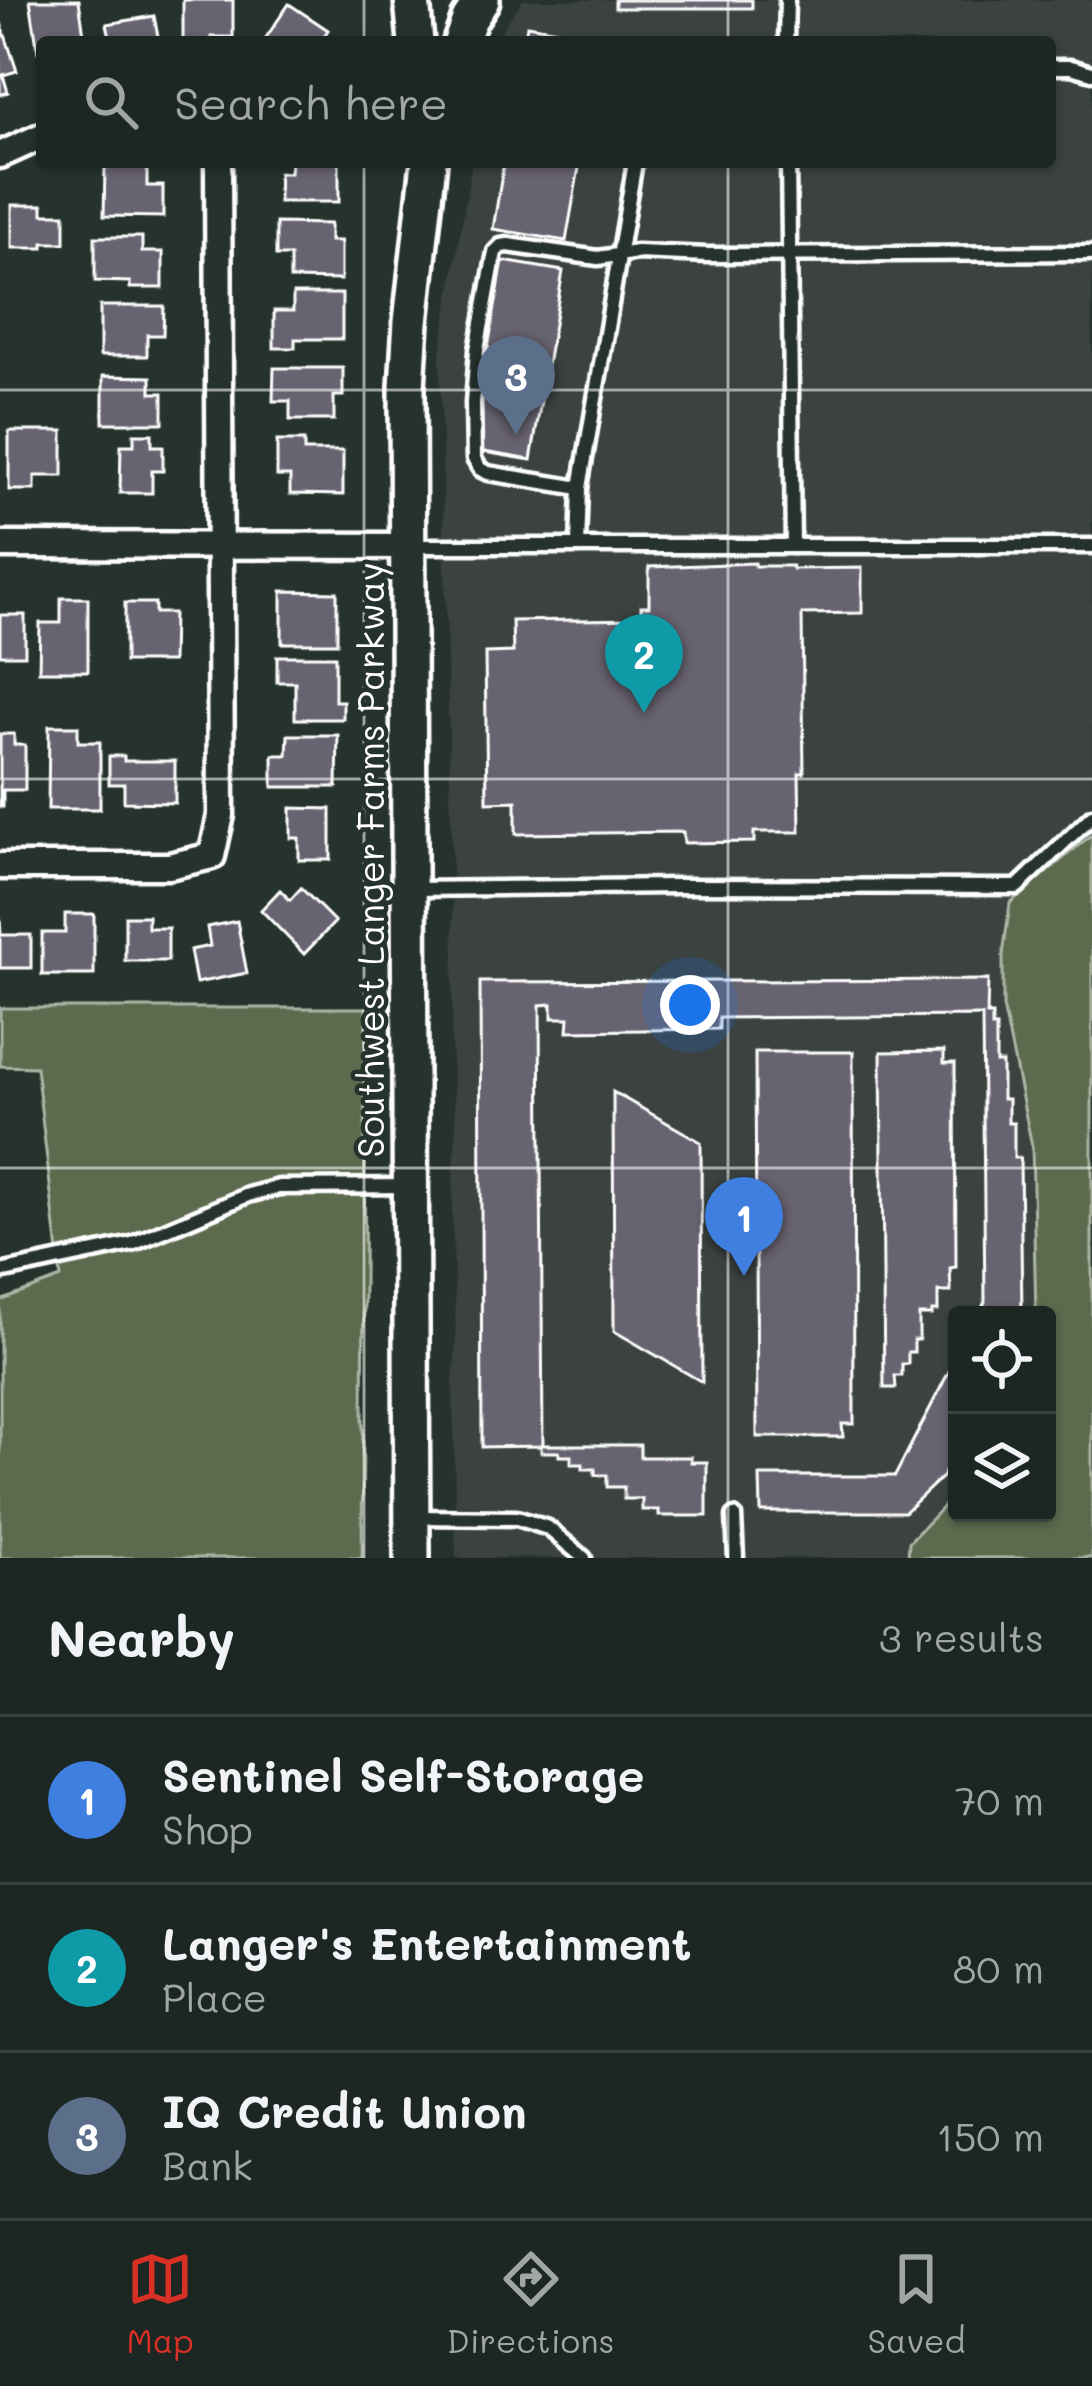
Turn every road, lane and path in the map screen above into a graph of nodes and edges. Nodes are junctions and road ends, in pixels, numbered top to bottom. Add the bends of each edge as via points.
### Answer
1 (412, 0) edge
2 (482, 0) edge
3 (787, 0) edge
4 (415, 36) edge
5 (463, 36) edge
6 (786, 36) edge
7 (1056, 67) edge
8 (1092, 73) edge
9 (36, 139) edge
10 (0, 154) edge
11 (218, 168) edge
12 (428, 168) edge
13 (634, 168) edge
14 (788, 168) edge
15 (1092, 253) edge
16 (620, 255) junction
17 (790, 255) junction
18 (580, 488) junction
19 (0, 545) edge
20 (219, 546) junction
21 (409, 546) junction
22 (578, 546) junction
23 (793, 546) junction
24 (1092, 546) edge
25 (1092, 816) edge
26 (0, 866) edge
27 (410, 890) junction
28 (411, 1186) junction
29 (0, 1272) edge
30 (734, 1516) dead end
31 (412, 1517) junction
32 (412, 1558) edge
33 (584, 1558) edge
34 (736, 1558) edge

1 - 4 main road
2 - 5 main road
3 - 6 lane
7 - 8 lane
9 - 10 street
11 - 20 street
12 - 21 main road, Southwest Langer Farms Parkway via 408,350
13 - 16 lane
14 - 17 lane
15 - 17 lane
16 - 17 lane
16 - 18 lane
16 - 18 lane via 500,246 477,350 472,403 480,469
17 - 23 lane
18 - 22 lane
19 - 20 street
20 - 21 street
20 - 26 street via 221,815 212,856 169,866
21 - 22 lane
21 - 27 main road, Southwest Langer Farms Parkway
22 - 23 lane
23 - 24 lane
25 - 27 lane via 1017,887
27 - 28 main road, Southwest Langer Farms Parkway
28 - 29 lane via 279,1186 131,1244
28 - 31 main road, Southwest Langer Farms Parkway
30 - 34 lane
31 - 32 main road, Southwest Langer Farms Parkway
31 - 33 lane via 517,1518 548,1528

